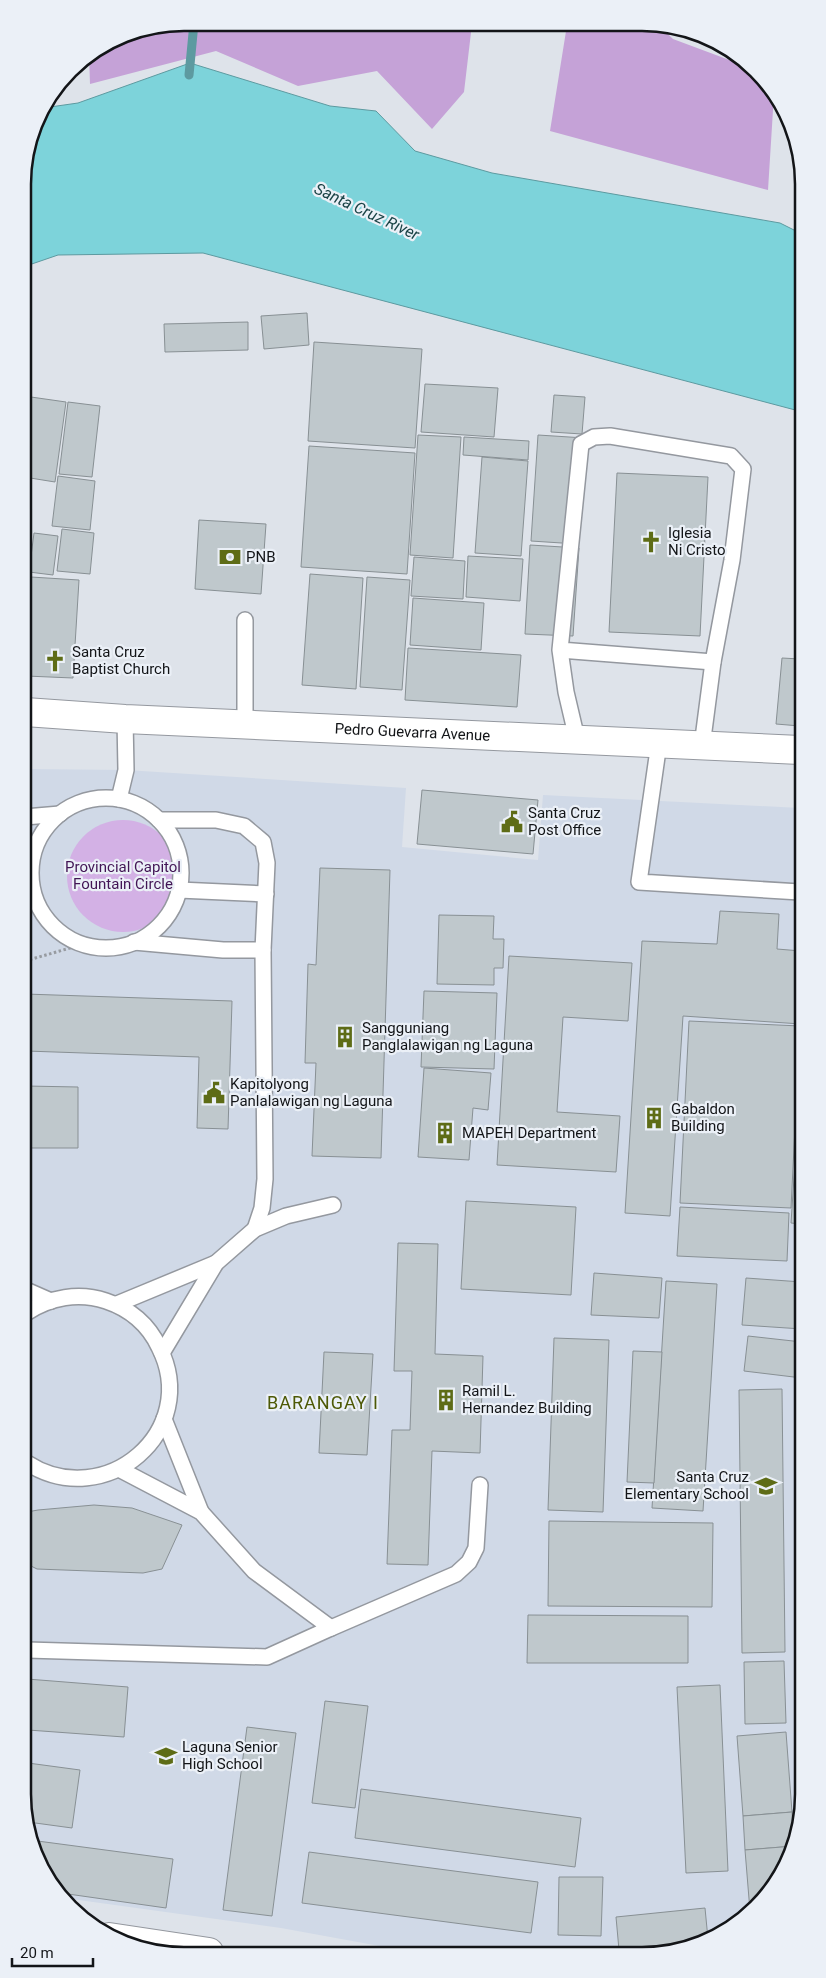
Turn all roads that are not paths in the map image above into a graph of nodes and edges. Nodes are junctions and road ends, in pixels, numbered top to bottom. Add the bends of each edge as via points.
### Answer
1 (245, 620) dead end
2 (560, 650) junction
3 (713, 662) junction
4 (32, 713) edge
5 (126, 719) junction
6 (245, 724) junction
7 (577, 739) junction
8 (659, 743) junction
9 (702, 746) junction
10 (795, 750) edge
11 (119, 799) junction
12 (60, 814) junction
13 (32, 816) edge
14 (159, 820) junction
15 (32, 866) edge
16 (32, 878) edge
17 (179, 890) junction
18 (32, 892) edge
19 (795, 892) edge
20 (266, 894) junction
21 (31, 901) edge
22 (134, 942) junction
23 (263, 950) junction
24 (333, 1205) dead end
25 (255, 1229) junction
26 (216, 1263) junction
27 (31, 1292) edge
28 (50, 1301) junction
29 (117, 1304) junction
30 (31, 1310) edge
31 (162, 1353) junction
32 (164, 1419) junction
33 (31, 1465) edge
34 (120, 1469) junction
35 (52, 1476) junction
36 (31, 1478) edge
37 (480, 1485) dead end
38 (200, 1512) junction
39 (331, 1628) junction
40 (31, 1650) edge

1 - 6 lane
2 - 3 lane
2 - 3 lane via 581,444 594,437 610,436 731,456 742,469 732,560
2 - 7 lane
3 - 9 lane
4 - 5 main road, Pedro Guevarra Avenue
5 - 6 main road, Pedro Guevarra Avenue
5 - 11 lane via 126,770
6 - 7 main road, Pedro Guevarra Avenue
7 - 8 main road, Pedro Guevarra Avenue
8 - 9 main road, Pedro Guevarra Avenue
8 - 19 lane via 639,882
9 - 10 main road, Pedro Guevarra Avenue
11 - 12 lane via 88,800
11 - 14 lane via 148,810
12 - 13 lane
12 - 15 lane via 44,832
14 - 17 lane via 176,845 180,860
14 - 20 lane via 216,820 244,826 263,842 267,863
16 - 18 lane
17 - 20 lane
17 - 22 lane via 167,916 146,936
20 - 23 lane
21 - 22 lane via 56,928 84,944 100,948
22 - 23 lane
23 - 25 lane via 265,1180 262,1208
24 - 25 lane via 286,1216
25 - 26 lane
26 - 29 lane
26 - 31 lane
27 - 28 lane
28 - 29 lane via 84,1296
28 - 30 lane
29 - 31 lane via 144,1324
31 - 32 lane via 170,1386
32 - 34 lane via 146,1448
32 - 38 lane
33 - 35 lane
34 - 35 lane via 86,1479
34 - 38 lane
35 - 36 lane
37 - 39 lane via 476,1548 469,1562 456,1574
38 - 39 lane via 254,1571
39 - 40 lane via 266,1657

